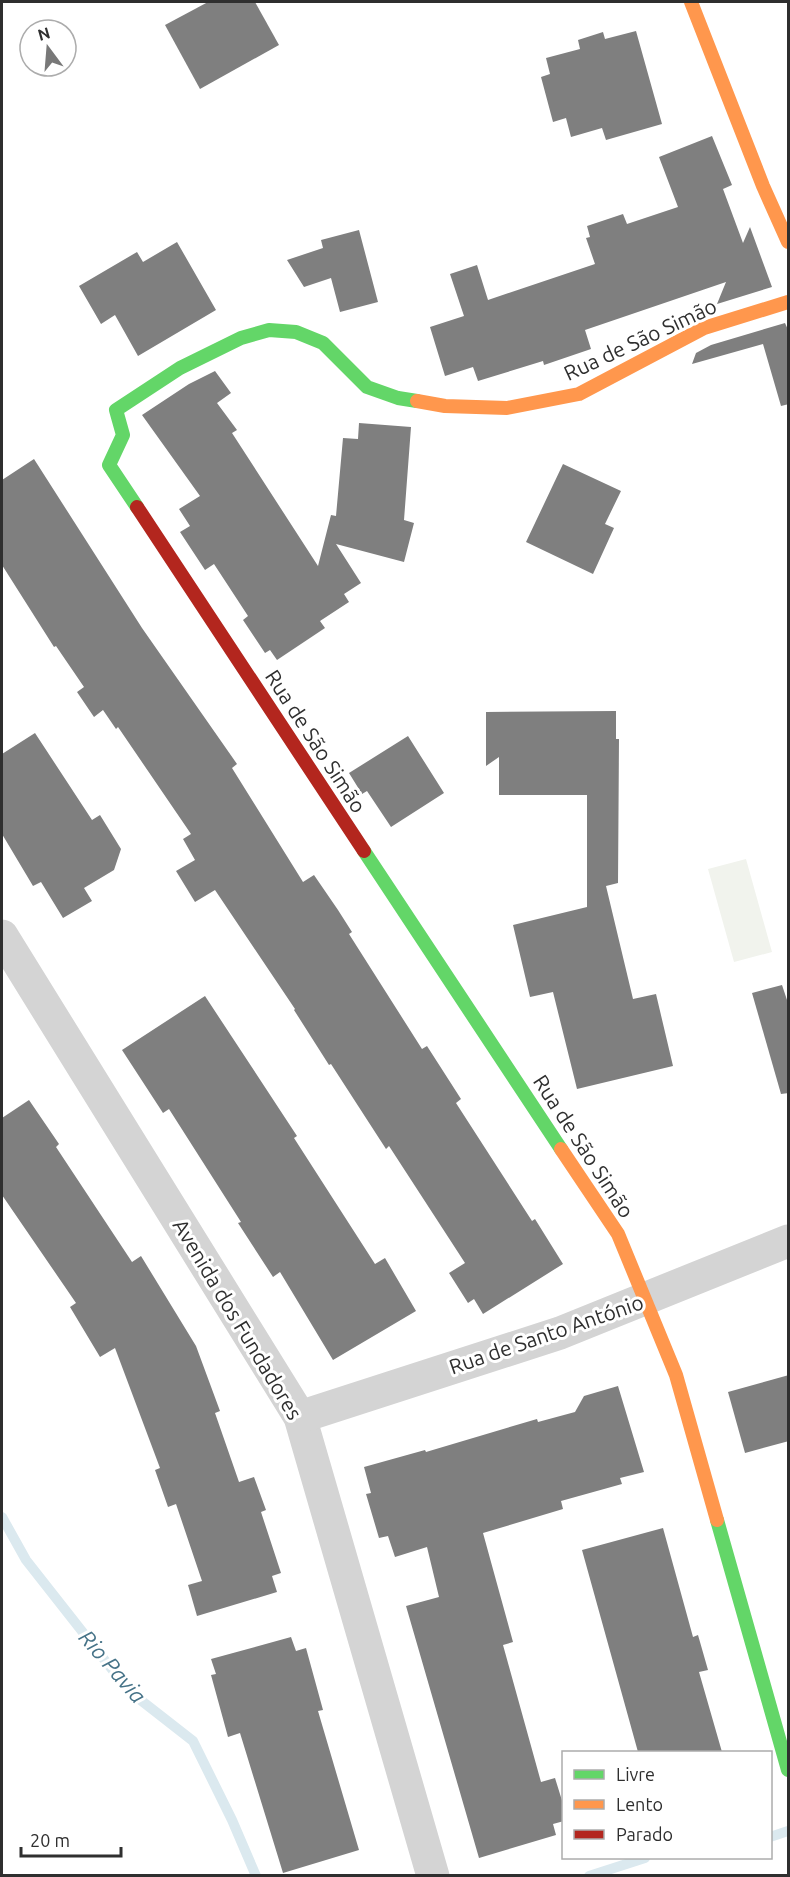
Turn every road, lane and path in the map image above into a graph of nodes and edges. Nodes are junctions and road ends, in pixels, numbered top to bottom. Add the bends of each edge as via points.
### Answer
1 (691, 2) edge
2 (789, 242) edge
3 (789, 302) edge
4 (2, 936) edge
5 (789, 1241) edge
6 (645, 1300) junction
7 (300, 1417) junction
8 (789, 1770) edge
9 (433, 1875) edge

1 - 2 street
3 - 6 street, Rua de São Simão via 704,328 579,394 507,408 445,406 398,398 367,387 323,343 296,332 269,330 241,338 180,368 116,410 123,435 109,465 618,1234
4 - 7 street, Avenida dos Fundadores
5 - 6 street, Rua de Santo António
6 - 7 street, Rua de Santo António via 560,1333
6 - 8 street, Rua de São Simão via 676,1374
7 - 9 street, Avenida dos Fundadores

